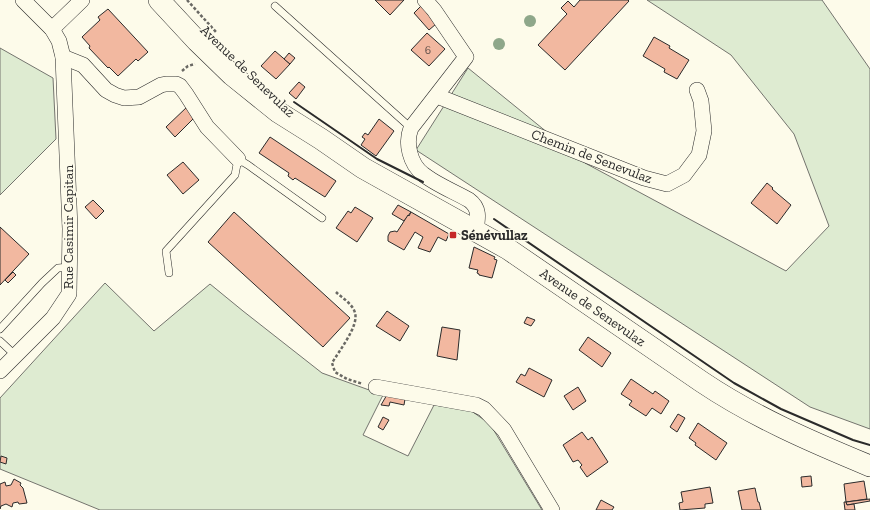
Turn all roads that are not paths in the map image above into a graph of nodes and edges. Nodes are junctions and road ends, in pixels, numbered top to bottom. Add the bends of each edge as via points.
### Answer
1 (23, 0) edge
2 (82, 0) edge
3 (159, 0) edge
4 (177, 0) edge
5 (425, 0) edge
6 (274, 6) dead end
7 (52, 29) junction
8 (63, 58) junction
9 (697, 90) dead end
10 (437, 96) junction
11 (411, 128) junction
12 (321, 139) junction
13 (238, 159) junction
14 (322, 218) dead end
15 (476, 230) junction
16 (70, 267) junction
17 (169, 273) dead end
18 (0, 329) edge
19 (0, 341) edge
20 (15, 355) junction
21 (0, 371) edge
22 (376, 387) road end
23 (870, 466) edge
24 (552, 510) edge

1 - 7 street, Rue Casimir Capitan
2 - 7 street
3 - 12 main road, Avenue de Senevulaz via 232,75 259,98
4 - 12 main road, Avenue de Senevulaz via 256,82
5 - 10 street via 466,57
6 - 11 lane
7 - 8 street, Rue Casimir Capitan via 60,41
8 - 13 street via 84,65 106,90 124,98 139,97 161,85 180,86 207,127
8 - 16 street, Rue Casimir Capitan
9 - 10 street, Chemin de Senevulaz via 701,101 704,131 699,155 684,175 667,184 644,178
10 - 11 street
11 - 15 street via 408,144 414,164 426,177 472,202 478,213
12 - 15 main road, Avenue de Senevulaz via 363,168
13 - 14 lane
13 - 17 lane via 235,175 166,251
15 - 23 main road, Avenue de Senevulaz via 540,270 724,396 786,430
16 - 18 lane via 58,268
16 - 20 street, Rue Casimir Capitan via 69,294 53,318
19 - 20 lane
20 - 21 street, Rue Casimir Capitan
22 - 24 street via 476,405 484,409 504,430

